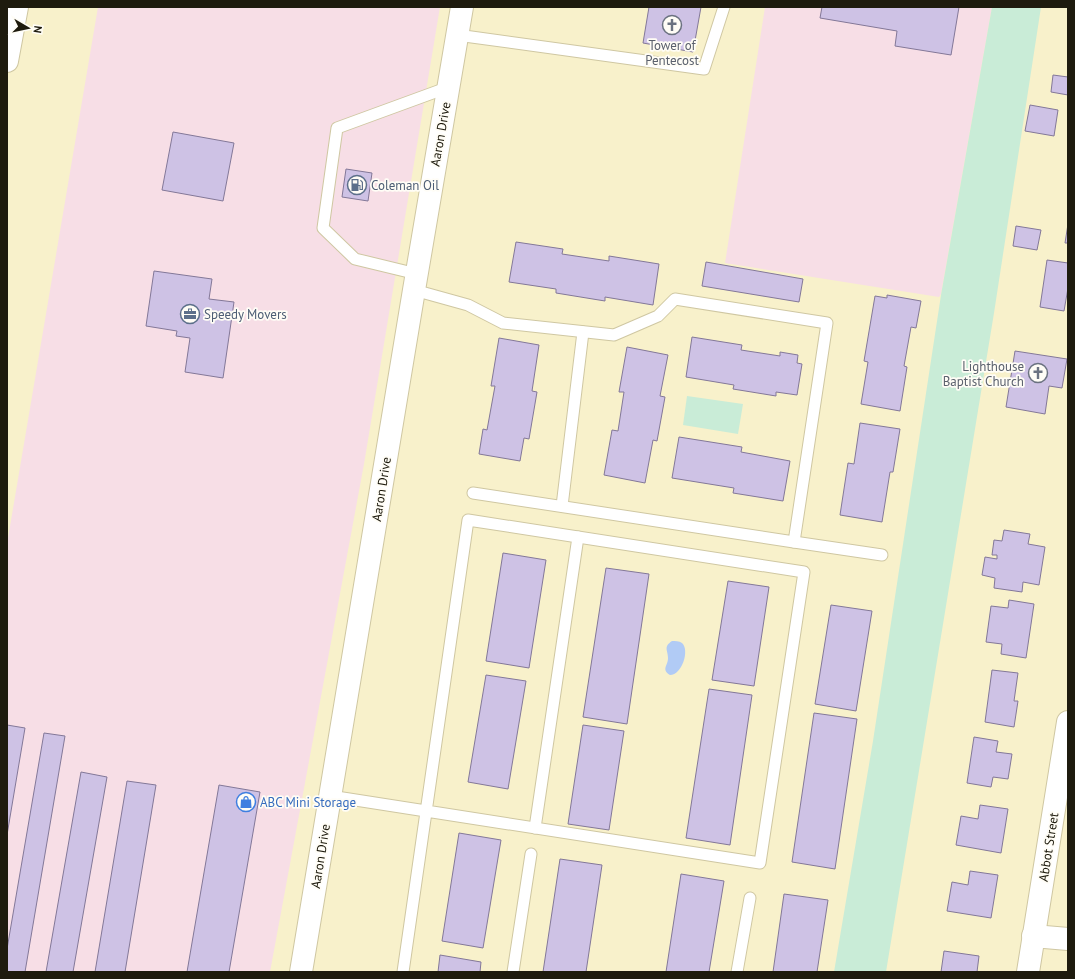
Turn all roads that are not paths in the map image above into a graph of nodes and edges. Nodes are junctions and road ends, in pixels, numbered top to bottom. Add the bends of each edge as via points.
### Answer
1 (17, 7) edge
2 (462, 7) edge
3 (724, 7) edge
4 (458, 35) junction
5 (7, 61) edge
6 (448, 87) junction
7 (415, 282) junction
8 (583, 332) junction
9 (473, 493) dead end
10 (562, 506) junction
11 (578, 537) junction
12 (794, 542) junction
13 (882, 555) dead end
14 (1068, 722) edge
15 (330, 796) junction
16 (426, 811) junction
17 (535, 828) junction
18 (531, 854) dead end
19 (750, 898) dead end
20 (1034, 936) junction
21 (1068, 939) edge
22 (301, 972) edge
23 (403, 972) edge
24 (513, 972) edge
25 (738, 972) edge
26 (1028, 972) edge

1 - 5 main road
2 - 4 main road, Aaron Drive
3 - 4 lane via 704,70
4 - 6 main road, Aaron Drive
6 - 7 main road, Aaron Drive
6 - 7 lane via 337,128 323,228 355,259
7 - 8 lane via 468,305 503,324
7 - 15 main road, Aaron Drive
8 - 10 lane
8 - 12 lane via 614,335 658,316 675,299 827,323
9 - 10 lane
10 - 12 lane
11 - 16 lane via 468,520
11 - 17 lane
11 - 17 lane via 804,572 760,863
12 - 13 lane
14 - 20 main road, Abbot Street
15 - 16 lane
15 - 22 main road, Aaron Drive
16 - 17 lane
16 - 23 lane
18 - 24 lane
19 - 25 lane
20 - 21 main road
20 - 26 main road, Abbot Street

